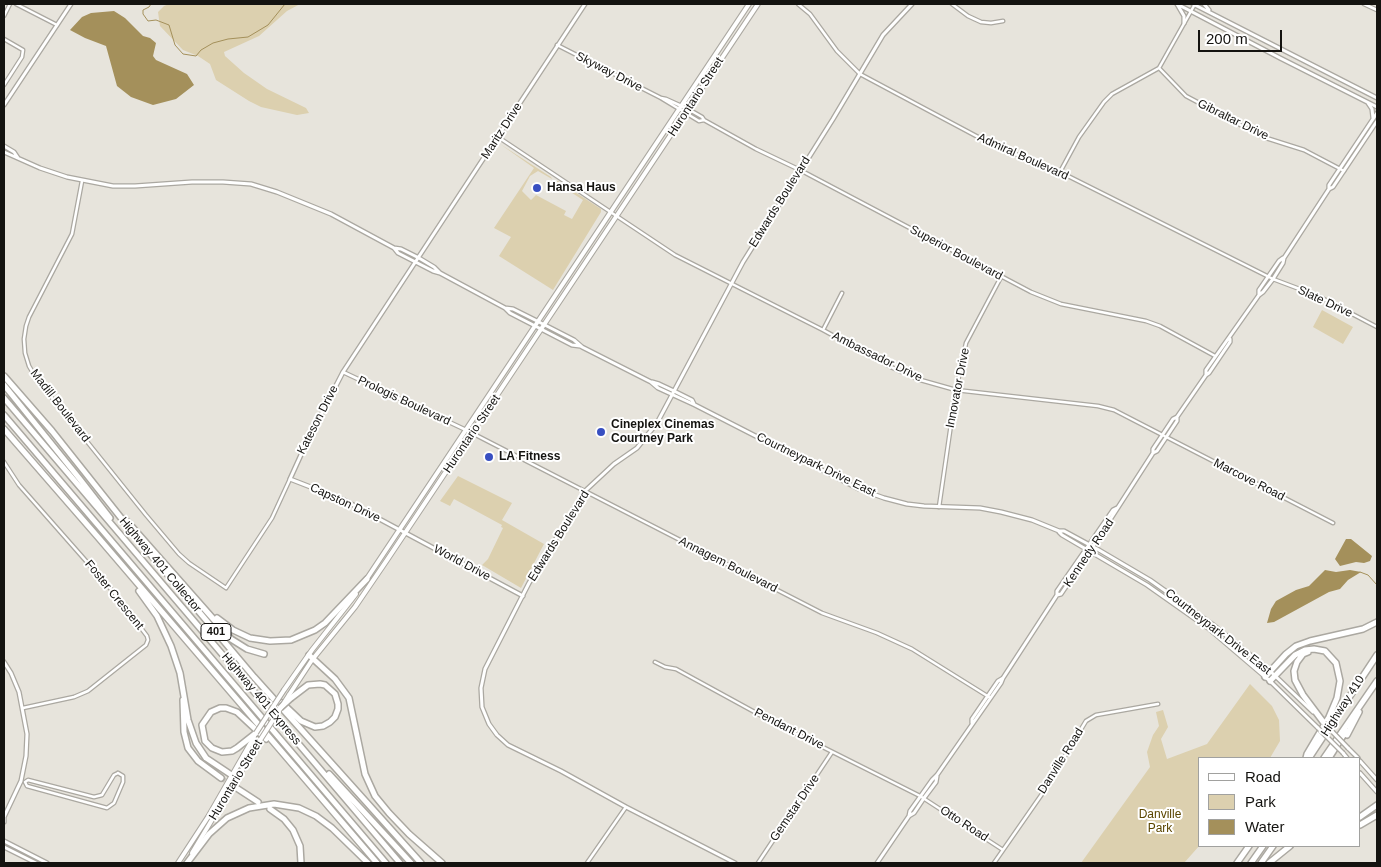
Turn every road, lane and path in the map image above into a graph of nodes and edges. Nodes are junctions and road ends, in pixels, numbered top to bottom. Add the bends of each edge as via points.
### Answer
1 (10, 4) edge
2 (16, 4) edge
3 (71, 4) edge
4 (585, 4) edge
5 (749, 4) edge
6 (758, 4) edge
7 (798, 4) edge
8 (912, 4) edge
9 (952, 4) edge
10 (1177, 4) edge
11 (1194, 4) edge
12 (1204, 4) edge
13 (1364, 4) edge
14 (1377, 10) edge
15 (1191, 11) junction
16 (1211, 13) junction
17 (4, 16) edge
18 (1003, 21) dead end
19 (1184, 24) junction
20 (57, 25) junction
21 (4, 39) edge
22 (557, 45) junction
23 (1159, 68) junction
24 (860, 74) junction
25 (4, 85) edge
26 (1377, 98) edge
27 (1368, 102) junction
28 (4, 105) edge
29 (1377, 107) edge
30 (679, 108) junction
31 (687, 111) junction
32 (1377, 113) edge
33 (1375, 120) edge
34 (498, 137) junction
35 (4, 146) edge
36 (4, 152) edge
37 (19, 158) junction
38 (800, 170) junction
39 (1342, 170) junction
40 (1060, 172) junction
41 (82, 181) junction
42 (611, 212) junction
43 (617, 216) junction
44 (394, 248) junction
45 (419, 258) junction
46 (416, 262) junction
47 (440, 272) junction
48 (1001, 277) junction
49 (1271, 278) junction
50 (730, 284) junction
51 (842, 294) dead end
52 (505, 308) junction
53 (538, 321) junction
54 (544, 324) junction
55 (534, 326) junction
56 (1377, 327) edge
57 (541, 329) junction
58 (823, 330) junction
59 (581, 346) junction
60 (1218, 357) junction
61 (343, 372) junction
62 (4, 376) edge
63 (651, 382) junction
64 (4, 385) edge
65 (674, 390) junction
66 (956, 390) junction
67 (672, 395) junction
68 (4, 398) edge
69 (695, 405) junction
70 (4, 415) edge
71 (4, 429) edge
72 (466, 430) junction
73 (472, 433) junction
74 (1164, 436) junction
75 (4, 462) edge
76 (290, 479) junction
77 (585, 491) junction
78 (104, 496) junction
79 (939, 506) junction
80 (1333, 523) dead end
81 (114, 528) junction
82 (400, 530) junction
83 (1059, 531) junction
84 (405, 532) junction
85 (1091, 546) junction
86 (1086, 548) junction
87 (1090, 551) junction
88 (120, 564) junction
89 (367, 579) junction
90 (226, 588) joint
91 (1057, 595) junction
92 (523, 596) junction
93 (199, 601) junction
94 (1377, 622) edge
95 (1321, 650) junction
96 (264, 654) dead end
97 (1377, 655) edge
98 (311, 657) junction
99 (4, 662) edge
100 (655, 662) dead end
101 (1270, 671) junction
102 (1265, 676) junction
103 (1275, 676) junction
104 (254, 677) junction
105 (1270, 681) junction
106 (1377, 682) edge
107 (184, 692) junction
108 (290, 697) junction
109 (989, 697) junction
110 (1158, 704) dead end
111 (23, 708) junction
112 (280, 708) joint
113 (1324, 723) junction
114 (256, 732) joint
115 (290, 733) junction
116 (251, 738) junction
117 (277, 746) junction
118 (833, 752) junction
119 (1308, 757) edge
120 (1308, 757) edge
121 (1325, 757) edge
122 (1332, 757) edge
123 (1346, 757) edge
124 (1357, 757) edge
125 (1361, 761) edge
126 (1361, 774) edge
127 (230, 775) junction
128 (937, 775) junction
129 (221, 778) tunnel mouth
130 (236, 778) junction
131 (1377, 780) edge
132 (23, 781) junction
133 (55, 787) junction
134 (235, 787) tunnel mouth
135 (53, 792) junction
136 (1377, 792) edge
137 (920, 796) junction
138 (90, 797) junction
139 (924, 798) junction
140 (258, 802) dead end
141 (88, 803) junction
142 (1377, 805) edge
143 (626, 807) junction
144 (270, 809) dead end
145 (1377, 815) edge
146 (909, 816) junction
147 (1361, 816) edge
148 (4, 817) edge
149 (4, 822) edge
150 (1361, 824) edge
151 (4, 841) edge
152 (4, 846) edge
153 (1248, 847) edge
154 (1262, 847) edge
155 (1272, 847) edge
156 (1289, 847) edge
157 (1003, 850) junction
158 (36, 863) edge
159 (47, 863) edge
160 (178, 863) edge
161 (187, 863) edge
162 (301, 863) edge
163 (368, 863) edge
164 (377, 863) edge
165 (386, 863) edge
166 (400, 863) edge
167 (412, 863) edge
168 (421, 863) edge
169 (440, 863) edge
170 (587, 863) edge
171 (735, 863) edge
172 (758, 863) edge
173 (878, 863) edge
174 (994, 863) edge
175 (1237, 863) edge
176 (1251, 863) edge
177 (1261, 863) edge
178 (1269, 863) edge

1 - 17 street
2 - 20 street
3 - 20 main road
4 - 22 main road, Maritz Drive
5 - 30 main road, Hurontario Street
6 - 31 main road, Hurontario Street
7 - 24 street, Admiral Boulevard
8 - 24 main road, Edwards Boulevard via 883,35
9 - 18 street via 981,22
10 - 15 main road
10 - 19 main road via 1184,16
11 - 15 street
11 - 16 main road
12 - 16 main road
13 - 14 street
15 - 19 street
15 - 27 main road
16 - 26 main road
19 - 23 street
20 - 28 main road
21 - 25 street via 23,50
22 - 30 street, Skyway Drive via 666,98
22 - 34 main road, Maritz Drive
23 - 39 street, Gibraltar Drive via 1186,96 1263,137 1304,150
23 - 40 street via 1112,94 1104,102 1079,137
24 - 38 main road, Edwards Boulevard
24 - 40 street, Admiral Boulevard via 993,145
27 - 29 main road
27 - 33 main road
30 - 31 street, Skyway Drive
30 - 42 main road, Hurontario Street
31 - 38 street, Superior Boulevard via 699,121 704,120
31 - 43 main road, Hurontario Street
32 - 33 main road, Kennedy Road
33 - 39 main road, Kennedy Road
34 - 42 street, Ambassador Drive
34 - 45 main road, Maritz Drive
35 - 37 main road
36 - 37 main road
37 - 41 main road
38 - 48 street, Superior Boulevard
38 - 50 main road, Edwards Boulevard
39 - 49 main road, Kennedy Road
40 - 49 street, Admiral Boulevard
41 - 44 main road via 113,186 192,182 251,184 316,207
41 - 90 street, Madill Boulevard via 72,234 28,317 24,340 27,360 36,378 180,554
42 - 43 street, Ambassador Drive
42 - 53 main road, Hurontario Street
43 - 50 street, Ambassador Drive via 675,255
43 - 54 main road, Hurontario Street
44 - 45 main road
44 - 46 main road
45 - 46 main road, Kateson Drive
45 - 47 main road
46 - 47 main road
46 - 61 main road, Kateson Drive
47 - 52 main road
48 - 60 street, Superior Boulevard via 1061,304 1160,326
48 - 66 street, Innovator Drive via 966,343
49 - 56 street, Slate Drive via 1318,296
49 - 60 main road, Kennedy Road via 1226,340
50 - 58 street, Ambassador Drive
50 - 65 main road, Edwards Boulevard
51 - 58 street
52 - 53 main road, Courtneypark Drive East
52 - 55 main road, Courtneypark Drive East
53 - 54 main road, Courtneypark Drive East
53 - 55 main road, Hurontario Street
54 - 57 main road, Hurontario Street
54 - 59 main road, Courtneypark Drive East
55 - 57 main road, Courtneypark Drive East
55 - 72 main road, Hurontario Street
57 - 59 main road, Courtneypark Drive East via 572,345
57 - 73 main road, Hurontario Street
58 - 66 street, Ambassador Drive via 897,370
59 - 63 main road, Courtneypark Drive East
60 - 74 main road, Kennedy Road via 1206,370 1177,421
61 - 72 street, Prologis Boulevard
61 - 76 main road, Kateson Drive
62 - 78 highway, Highway 401 Collector / 401
63 - 65 main road, Courtneypark Drive East
63 - 67 main road, Courtneypark Drive East
64 - 81 highway via 110,518
65 - 67 main road, Edwards Boulevard
65 - 69 main road, Courtneypark Drive East
66 - 74 street, Ambassador Drive via 1098,406 1114,410
66 - 79 street, Innovator Drive
67 - 69 main road, Courtneypark Drive East
67 - 77 main road, Edwards Boulevard via 657,423 637,448
68 - 81 highway, Highway 401 Express / 401
69 - 79 main road, Courtneypark Drive East via 859,489 907,504
70 - 165 highway, Highway 401 Express / 401
71 - 88 highway, 401
72 - 73 street, Annagem Boulevard
72 - 82 main road, Hurontario Street
73 - 77 street, Annagem Boulevard
73 - 84 main road, Hurontario Street
74 - 80 street, Marcove Road
74 - 85 main road, Kennedy Road
75 - 111 street, Foster Crescent via 20,485 116,595 148,640 146,645 88,691
76 - 82 main road, Capston Drive via 344,500
76 - 90 street, Kateson Drive via 272,518
77 - 92 main road, Edwards Boulevard
77 - 109 street, Annagem Boulevard via 822,613 916,650
78 - 93 highway
78 - 104 highway, Highway 401 Collector / 401
79 - 83 main road, Courtneypark Drive East via 1001,512
81 - 115 highway, Highway 401 Express / 401
82 - 84 main road, World Drive
82 - 89 main road, Hurontario Street
83 - 85 main road, Courtneypark Drive East
83 - 86 main road, Courtneypark Drive East
84 - 92 main road, World Drive
84 - 98 main road, Hurontario Street via 355,607
85 - 86 main road, Kennedy Road
85 - 87 main road, Kennedy Road
85 - 101 main road, Courtneypark Drive East via 1150,580
86 - 87 main road, Courtneypark Drive East
86 - 91 main road, Kennedy Road
87 - 91 main road, Kennedy Road via 1061,594
87 - 102 main road, Courtneypark Drive East via 1201,623
88 - 107 highway via 162,625
88 - 117 highway, 401
89 - 93 highway via 335,614 315,630 284,641 259,640 240,634 223,624
89 - 98 main road, Hurontario Street
91 - 109 main road, Kennedy Road
92 - 143 main road, Edwards Boulevard via 485,669 481,697 488,724 508,745
93 - 96 highway via 231,639
94 - 101 highway via 1363,629 1296,646
95 - 103 highway via 1299,652
95 - 113 highway via 1303,654 1294,671 1299,689
95 - 119 highway via 1336,663 1339,689 1332,712
97 - 120 highway, Highway 410
98 - 108 main road, Hurontario Street
98 - 114 main road, Hurontario Street, bridge
98 - 169 highway via 335,679 349,698 365,774 375,796
99 - 111 main road
100 - 118 street, Pendant Drive via 676,669
101 - 102 highway
101 - 103 main road, Courtneypark Drive East
102 - 105 main road, Courtneypark Drive East
103 - 105 highway
103 - 113 main road, Courtneypark Drive East
104 - 108 highway via 307,725 326,724 335,717 338,709 335,694 325,685 308,685
104 - 168 highway, Highway 401 Collector / 401
105 - 123 main road, Courtneypark Drive East, bridge
106 - 121 highway
106 - 122 highway, Highway 410
107 - 127 highway via 188,720 196,743 206,758
107 - 129 highway via 183,720 188,748 198,761
108 - 112 highway, bridge
109 - 128 main road, Kennedy Road
110 - 157 street, Danville Road via 1096,715 1086,721
111 - 132 main road via 27,742
112 - 130 main road, Hurontario Street, bridge
113 - 124 main road, Courtneypark Drive East, bridge
114 - 116 highway, bridge
115 - 166 highway, Highway 401 Express / 401
115 - 167 highway
116 - 117 highway via 232,751 217,751 205,740 202,725 215,710 232,709
116 - 127 main road, Hurontario Street
117 - 164 highway, 401
118 - 137 street, Pendant Drive
118 - 172 street, Gemstar Drive
125 - 131 main road, Courtneypark Drive East
126 - 136 main road
127 - 130 highway
127 - 160 main road, Hurontario Street
128 - 137 main road, Kennedy Road
128 - 139 main road, Kennedy Road via 936,782
130 - 161 main road, Hurontario Street
132 - 133 street
132 - 135 street via 27,786
132 - 148 main road
133 - 135 street
133 - 138 street
134 - 140 highway
135 - 141 street
137 - 139 street, Pendant Drive
137 - 146 main road, Kennedy Road
138 - 141 street
138 - 141 street via 99,797 114,775 123,776 124,782 111,807
139 - 146 main road, Kennedy Road
139 - 157 street, Otto Road
142 - 147 highway
143 - 170 street
143 - 171 main road, Edwards Boulevard
144 - 162 highway via 293,830 300,846
145 - 150 highway
146 - 173 main road, Kennedy Road
148 - 149 main road
151 - 159 main road
152 - 158 main road
153 - 175 highway
154 - 176 highway
155 - 177 highway
156 - 178 highway
157 - 174 street, Danville Road
161 - 163 highway via 227,818 249,808 274,804 299,808 316,816

